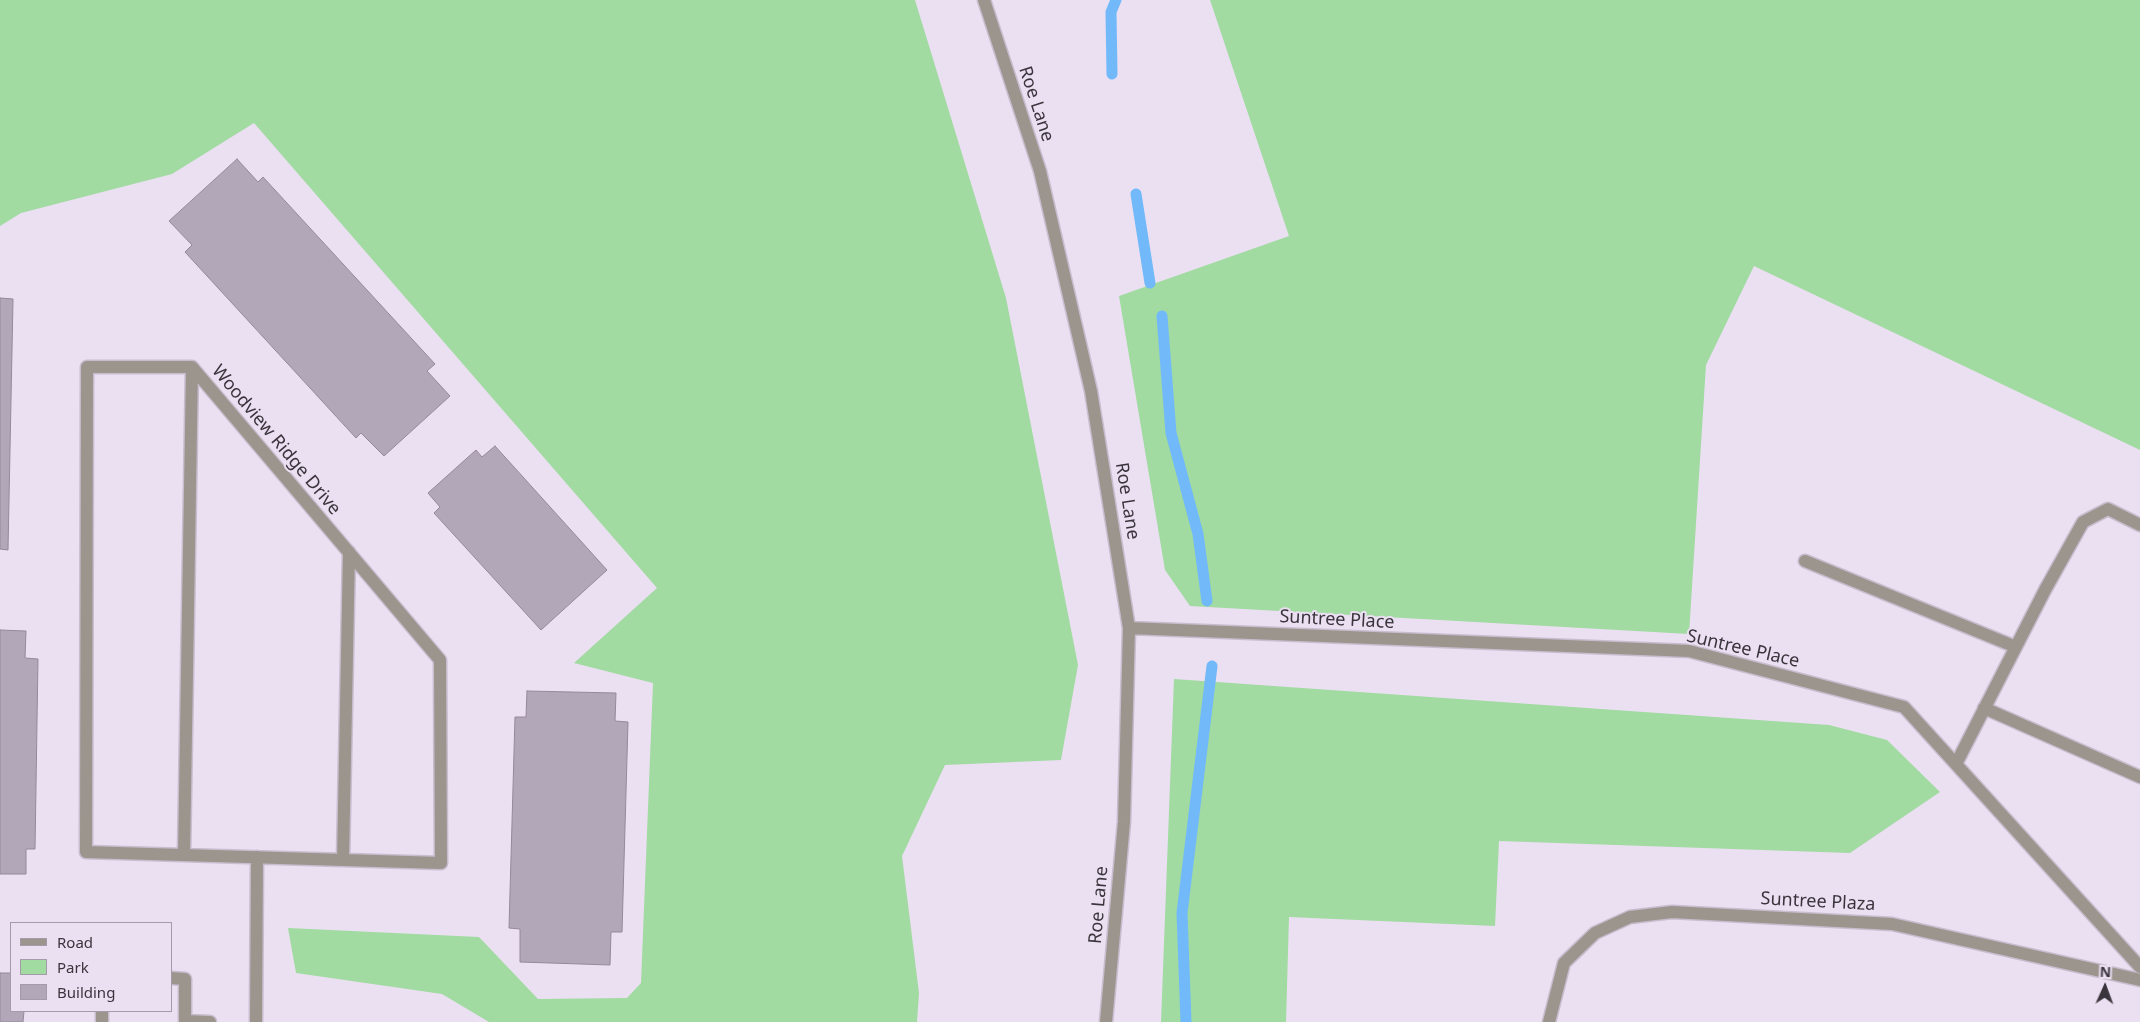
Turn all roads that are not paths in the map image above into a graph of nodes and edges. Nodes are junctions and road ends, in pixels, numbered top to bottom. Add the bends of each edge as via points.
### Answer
1 (984, 0) edge
2 (192, 367) junction
3 (2140, 525) edge
4 (349, 552) junction
5 (1805, 561) dead end
6 (1129, 628) junction
7 (2016, 646) junction
8 (1984, 708) junction
9 (1956, 764) junction
10 (2140, 777) edge
11 (184, 855) junction
12 (257, 857) junction
13 (343, 860) junction
14 (2140, 967) edge
15 (172, 978) edge
16 (2140, 980) edge
17 (185, 1021) edge
18 (210, 1022) edge
19 (256, 1022) edge
20 (1106, 1022) edge
21 (1550, 1022) edge

1 - 6 street, Roe Lane via 1040,171 1089,381
2 - 4 street, Woodview Ridge Drive
2 - 11 street
2 - 11 street, Woodview Ridge Drive via 87,367 86,852
3 - 7 street via 2108,509 2083,522
4 - 13 street
4 - 13 street, Woodview Ridge Drive via 440,660 441,863
5 - 7 street
6 - 9 street, Suntree Place via 1688,651 1904,707
6 - 20 street, Roe Lane via 1124,822
7 - 8 street
8 - 9 street
8 - 10 street
9 - 14 street, Suntree Place
11 - 12 street, Woodview Ridge Drive
12 - 13 street, Woodview Ridge Drive
12 - 19 street
15 - 17 street via 185,979
16 - 21 street, Suntree Plaza via 1892,924 1672,912 1630,917 1595,933 1564,963
17 - 18 street

